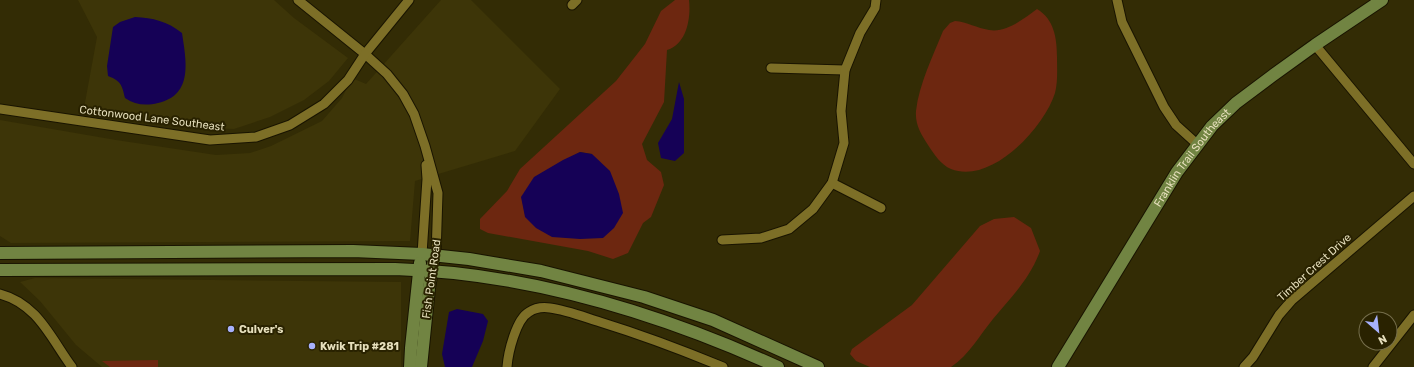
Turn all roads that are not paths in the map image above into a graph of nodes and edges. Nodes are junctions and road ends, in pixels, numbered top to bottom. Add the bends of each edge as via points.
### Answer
1 (298, 0) edge
2 (409, 0) edge
3 (876, 0) edge
4 (1117, 0) edge
5 (1382, 0) edge
6 (1314, 45) junction
7 (365, 54) junction
8 (771, 68) dead end
9 (845, 70) junction
10 (0, 109) edge
11 (1197, 144) junction
12 (425, 146) junction
13 (1414, 164) edge
14 (832, 183) junction
15 (1414, 196) edge
16 (881, 208) dead end
17 (722, 240) dead end
18 (0, 253) edge
19 (422, 254) junction
20 (436, 256) junction
21 (0, 270) edge
22 (425, 270) junction
23 (0, 294) edge
24 (1414, 315) edge
25 (1061, 366) edge
26 (72, 367) edge
27 (410, 367) edge
28 (421, 367) edge
29 (507, 367) edge
30 (723, 367) edge
31 (778, 367) edge
32 (818, 367) edge
33 (1244, 367) edge
34 (1373, 367) edge

1 - 7 street, Fish Point Road
2 - 7 street, Cottonwood Lane Southeast
3 - 9 street via 875,8 860,33
4 - 11 street via 1122,22 1164,107 1176,125
5 - 6 main road, Franklin Trail Southeast
6 - 11 main road, Franklin Trail Southeast via 1236,103
6 - 13 street
7 - 10 street, Cottonwood Lane Southeast via 348,80 324,104 290,125 256,137 210,140
7 - 12 street, Fish Point Road via 387,74 403,94 414,114
8 - 9 street
9 - 14 street via 841,112 844,143
11 - 25 main road, Franklin Trail Southeast via 1155,208
12 - 19 street, Fish Point Road via 427,179
12 - 20 street, Fish Point Road via 438,193
14 - 16 street
14 - 17 street via 813,210 789,229 761,238
15 - 33 street, Timber Crest Drive via 1292,300
18 - 19 main road via 353,251
19 - 20 main road
19 - 22 main road, Fish Point Road
20 - 22 main road, Fish Point Road
20 - 32 main road via 541,271 644,297 713,320
21 - 22 main road
22 - 27 main road, Fish Point Road
22 - 28 main road, Fish Point Road
22 - 31 main road via 532,285 606,303 706,336
23 - 26 street via 25,305 39,318
24 - 34 street
29 - 30 street via 518,326 529,312 538,308 570,313 624,330 671,345

